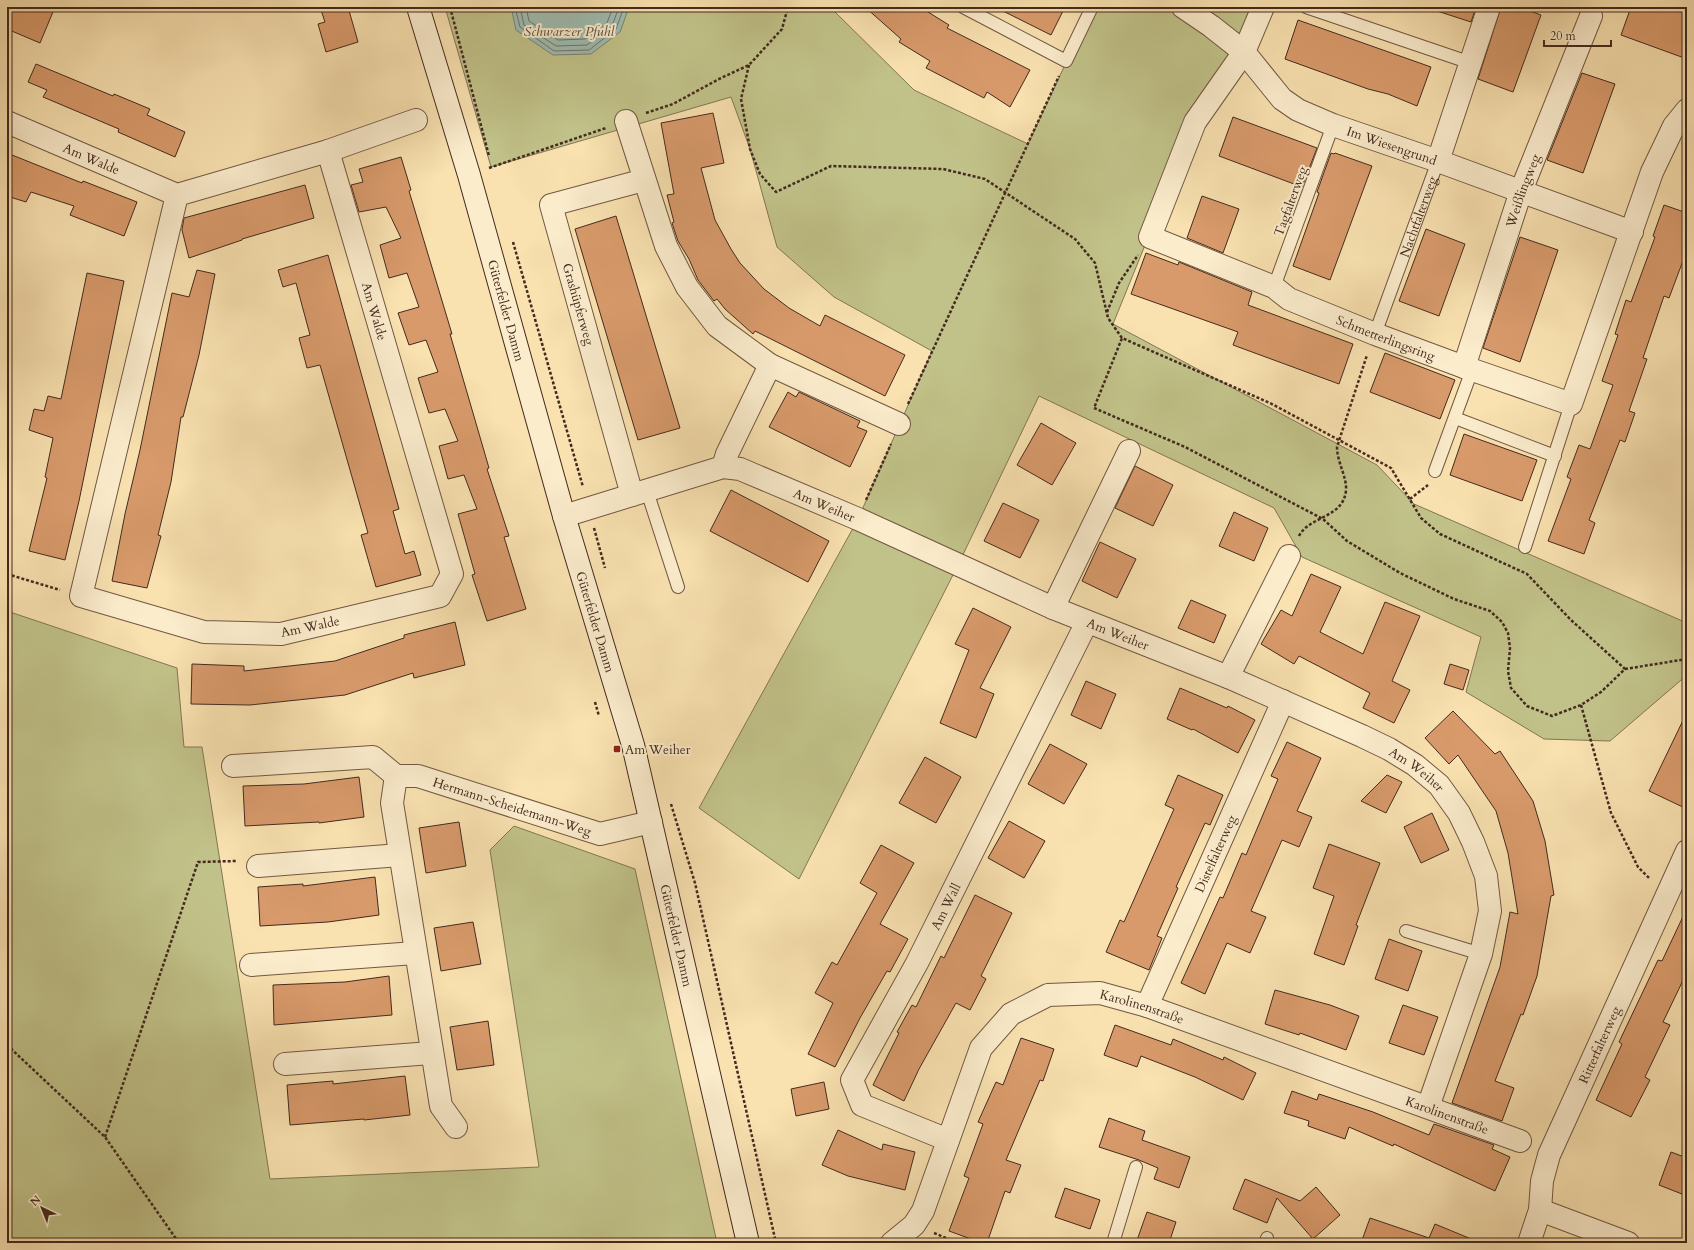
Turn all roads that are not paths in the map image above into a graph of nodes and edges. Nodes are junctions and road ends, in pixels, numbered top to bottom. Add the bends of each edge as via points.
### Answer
1 (418, 7) edge
2 (963, 7) edge
3 (1092, 7) edge
4 (1183, 7) edge
5 (1263, 7) edge
6 (1306, 7) edge
7 (1489, 7) edge
8 (1591, 16) dead end
9 (1244, 52) junction
10 (1471, 63) junction
11 (1687, 110) edge
12 (416, 120) dead end
13 (626, 120) road end
14 (7, 122) edge
15 (1333, 126) junction
16 (328, 151) junction
17 (1438, 161) junction
18 (644, 180) junction
19 (1521, 191) junction
20 (177, 195) junction
21 (1632, 232) junction
22 (1274, 287) junction
23 (1375, 334) junction
24 (770, 365) junction
25 (1468, 369) junction
26 (1571, 404) junction
27 (1455, 418) junction
28 (899, 424) road end
29 (1129, 451) dead end
30 (1555, 456) junction
31 (723, 467) junction
32 (1436, 471) dead end
33 (639, 493) junction
34 (564, 516) junction
35 (1525, 547) dead end
36 (1289, 556) road end
37 (678, 587) dead end
38 (1053, 608) junction
39 (1087, 622) junction
40 (1228, 677) junction
41 (1283, 701) junction
42 (233, 766) dead end
43 (396, 776) junction
44 (651, 822) junction
45 (1687, 851) edge
46 (400, 855) junction
47 (258, 866) road end
48 (1406, 931) dead end
49 (415, 953) junction
50 (1481, 954) junction
51 (250, 965) dead end
52 (1147, 1006) junction
53 (431, 1053) junction
54 (284, 1064) dead end
55 (1428, 1107) junction
56 (456, 1127) dead end
57 (948, 1140) junction
58 (1520, 1141) dead end
59 (1136, 1167) dead end
60 (1540, 1210) junction
61 (748, 1243) edge
62 (892, 1243) edge
63 (1113, 1243) edge
64 (1529, 1243) edge
65 (1628, 1243) edge

1 - 34 street, Güterfelder Damm via 469,175
2 - 3 lane via 1066,61
4 - 9 street, Im Wiesengrund
5 - 9 street
6 - 10 lane
7 - 10 street, Nachtfalterweg
8 - 19 street, Weißlingweg
9 - 15 street, Im Wiesengrund via 1282,99 1298,110
9 - 22 street, Schmetterlingsring via 1195,122 1150,237
10 - 17 street, Nachtfalterweg
11 - 21 street via 1674,126 1663,147
12 - 16 street
13 - 18 street
14 - 20 street, Am Walde
15 - 17 street, Im Wiesengrund
15 - 22 lane, Tagfalterweg
16 - 20 street
16 - 20 street, Am Walde via 452,574 440,596 281,634 204,632 81,596
17 - 19 street, Im Wiesengrund
17 - 23 lane, Nachtfalterweg
18 - 24 street via 666,246 686,287 717,326
18 - 33 street, Grashüpferweg via 551,205
19 - 21 street, Im Wiesengrund
19 - 25 street, Weißlingweg
21 - 26 street
22 - 23 street, Schmetterlingsring via 1289,299
23 - 25 street, Schmetterlingsring
24 - 28 street
24 - 31 street
25 - 26 street, Schmetterlingsring
25 - 27 lane
26 - 30 lane
27 - 30 lane
27 - 32 lane
29 - 38 street
30 - 35 lane
31 - 33 street, Am Weiher
31 - 38 street, Am Weiher via 740,469 858,519
33 - 34 street, Am Weiher
33 - 37 lane
34 - 44 street, Güterfelder Damm via 633,745
36 - 40 street
38 - 39 street, Am Weiher
39 - 40 street, Am Weiher
39 - 57 street, Am Wall via 917,963 852,1080 862,1105
40 - 41 street, Am Weiher
41 - 50 street, Am Weiher via 1389,750 1415,765 1439,785 1459,813 1486,876 1490,911
41 - 52 street, Distelfalterweg
42 - 43 street via 373,757
43 - 44 street, Hermann-Scheidemann-Weg via 418,776 600,834
43 - 46 street via 392,803
44 - 61 street, Güterfelder Damm
45 - 60 street, Ritterfalterweg via 1549,1155 1542,1181
46 - 47 street
46 - 49 street
48 - 50 lane
49 - 51 street
49 - 53 street
50 - 55 street, Am Weiher
52 - 55 street, Karolinenstraße
52 - 57 street, Karolinenstraße via 1100,993 1048,995 1011,1014 981,1048
53 - 54 street
53 - 56 street via 441,1106
55 - 58 street, Karolinenstraße
57 - 62 street, Karolinenstraße via 923,1211 914,1225
59 - 63 lane
60 - 64 street, Ritterfalterweg
60 - 65 street

